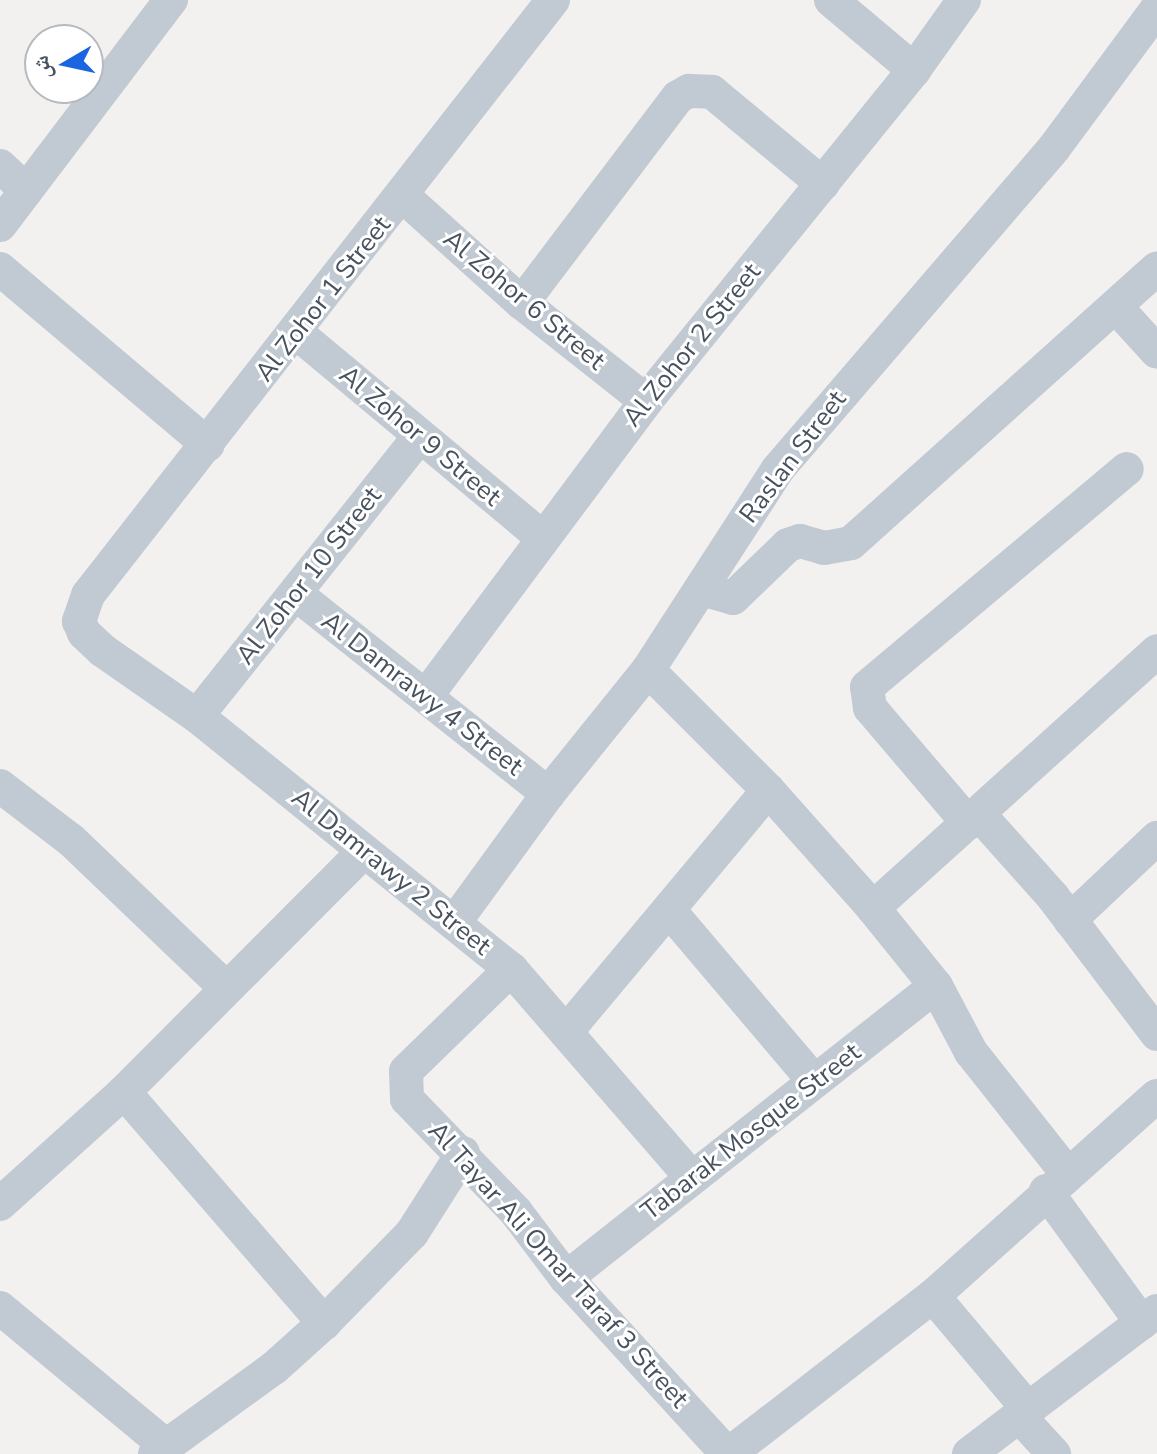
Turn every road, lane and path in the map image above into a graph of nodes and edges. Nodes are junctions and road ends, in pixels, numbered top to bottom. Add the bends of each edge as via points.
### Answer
1 (171, 0) edge
2 (553, 0) edge
3 (831, 0) edge
4 (964, 0) edge
5 (1157, 9) edge
6 (914, 70) junction
7 (0, 166) edge
8 (823, 184) junction
9 (26, 190) junction
10 (403, 196) junction
11 (0, 225) edge
12 (1157, 268) edge
13 (0, 269) edge
14 (522, 303) junction
15 (1117, 308) junction
16 (297, 333) junction
17 (1157, 352) edge
18 (646, 401) junction
19 (420, 436) junction
20 (208, 445) junction
21 (1127, 469) dead end
22 (543, 538) junction
23 (705, 590) junction
24 (296, 594) junction
25 (88, 595) joint
26 (1157, 651) edge
27 (648, 670) junction
28 (427, 695) junction
29 (197, 716) junction
30 (0, 786) edge
31 (768, 790) junction
32 (548, 794) junction
33 (973, 818) junction
34 (1157, 838) edge
35 (364, 851) junction
36 (873, 908) junction
37 (669, 910) junction
38 (1070, 920) junction
39 (454, 923) junction
40 (511, 969) junction
41 (936, 986) junction
42 (225, 987) junction
43 (566, 1032) junction
44 (1157, 1034) edge
45 (814, 1081) junction
46 (124, 1092) junction
47 (1157, 1096) edge
48 (463, 1153) junction
49 (692, 1178) junction
50 (1056, 1182) junction
51 (0, 1204) edge
52 (566, 1278) junction
53 (933, 1296) junction
54 (0, 1308) edge
55 (1149, 1317) edge
56 (324, 1323) junction
57 (1024, 1412) junction
58 (174, 1446) edge
59 (728, 1454) edge
60 (969, 1454) edge
61 (1054, 1454) edge

1 - 9 street
2 - 10 street, Al Zohor 1 Street
3 - 6 street
4 - 6 street, Al Zohor 2 Street
5 - 23 street, Raslan Street via 1054,148 778,469
6 - 8 street, Al Zohor 2 Street
7 - 9 street
8 - 14 street via 712,92 678,97
8 - 18 street, Al Zohor 2 Street
9 - 11 street
10 - 14 street, Al Zohor 6 Street
10 - 16 street, Al Zohor 1 Street
12 - 15 street
13 - 20 street
14 - 18 street, Al Zohor 6 Street
15 - 17 street
15 - 23 street via 851,543 824,548 800,541 788,545 733,598
16 - 19 street, Al Zohor 9 Street
16 - 20 street, Al Zohor 1 Street
18 - 22 street, Al Zohor 2 Street
19 - 22 street, Al Zohor 9 Street
19 - 24 street, Al Zohor 10 Street
20 - 25 street, Al Zohor 1 Street
21 - 33 street via 867,687 870,708
22 - 28 street, Al Zohor 2 Street
23 - 27 street, Raslan Street
24 - 28 street, Al Damrawy 4 Street
24 - 29 street, Al Zohor 10 Street
25 - 29 street, Al Damrawy 2 Street via 79,621 84,633
26 - 33 street
27 - 31 street
27 - 32 street, Raslan Street
28 - 32 street, Al Damrawy 4 Street
29 - 35 street, Al Damrawy 2 Street
30 - 42 street via 71,840
31 - 36 street
31 - 37 street
32 - 39 street, Raslan Street
33 - 36 street
33 - 38 street
34 - 38 street
35 - 39 street, Al Damrawy 2 Street
35 - 42 street
36 - 41 street
37 - 43 street
37 - 45 street
38 - 44 street
39 - 40 street, Al Damrawy 2 Street
40 - 43 street, Al Damrawy 2 Street
40 - 48 street, Al Tayar Ali Omar Taraf 3 Street via 406,1071 407,1099
41 - 45 street, Tabarak Mosque Street
41 - 50 street via 971,1052
42 - 46 street
43 - 49 street, Al Damrawy 2 Street
45 - 49 street, Tabarak Mosque Street
46 - 51 street
46 - 56 street
47 - 50 street
48 - 52 street, Al Tayar Ali Omar Taraf 3 Street
48 - 56 street via 412,1233
49 - 52 street, Tabarak Mosque Street
50 - 53 street
50 - 55 street
52 - 59 street, Al Tayar Ali Omar Taraf 3 Street
53 - 57 street
53 - 59 street
54 - 58 street
55 - 57 street
56 - 58 street
57 - 60 street
57 - 61 street

